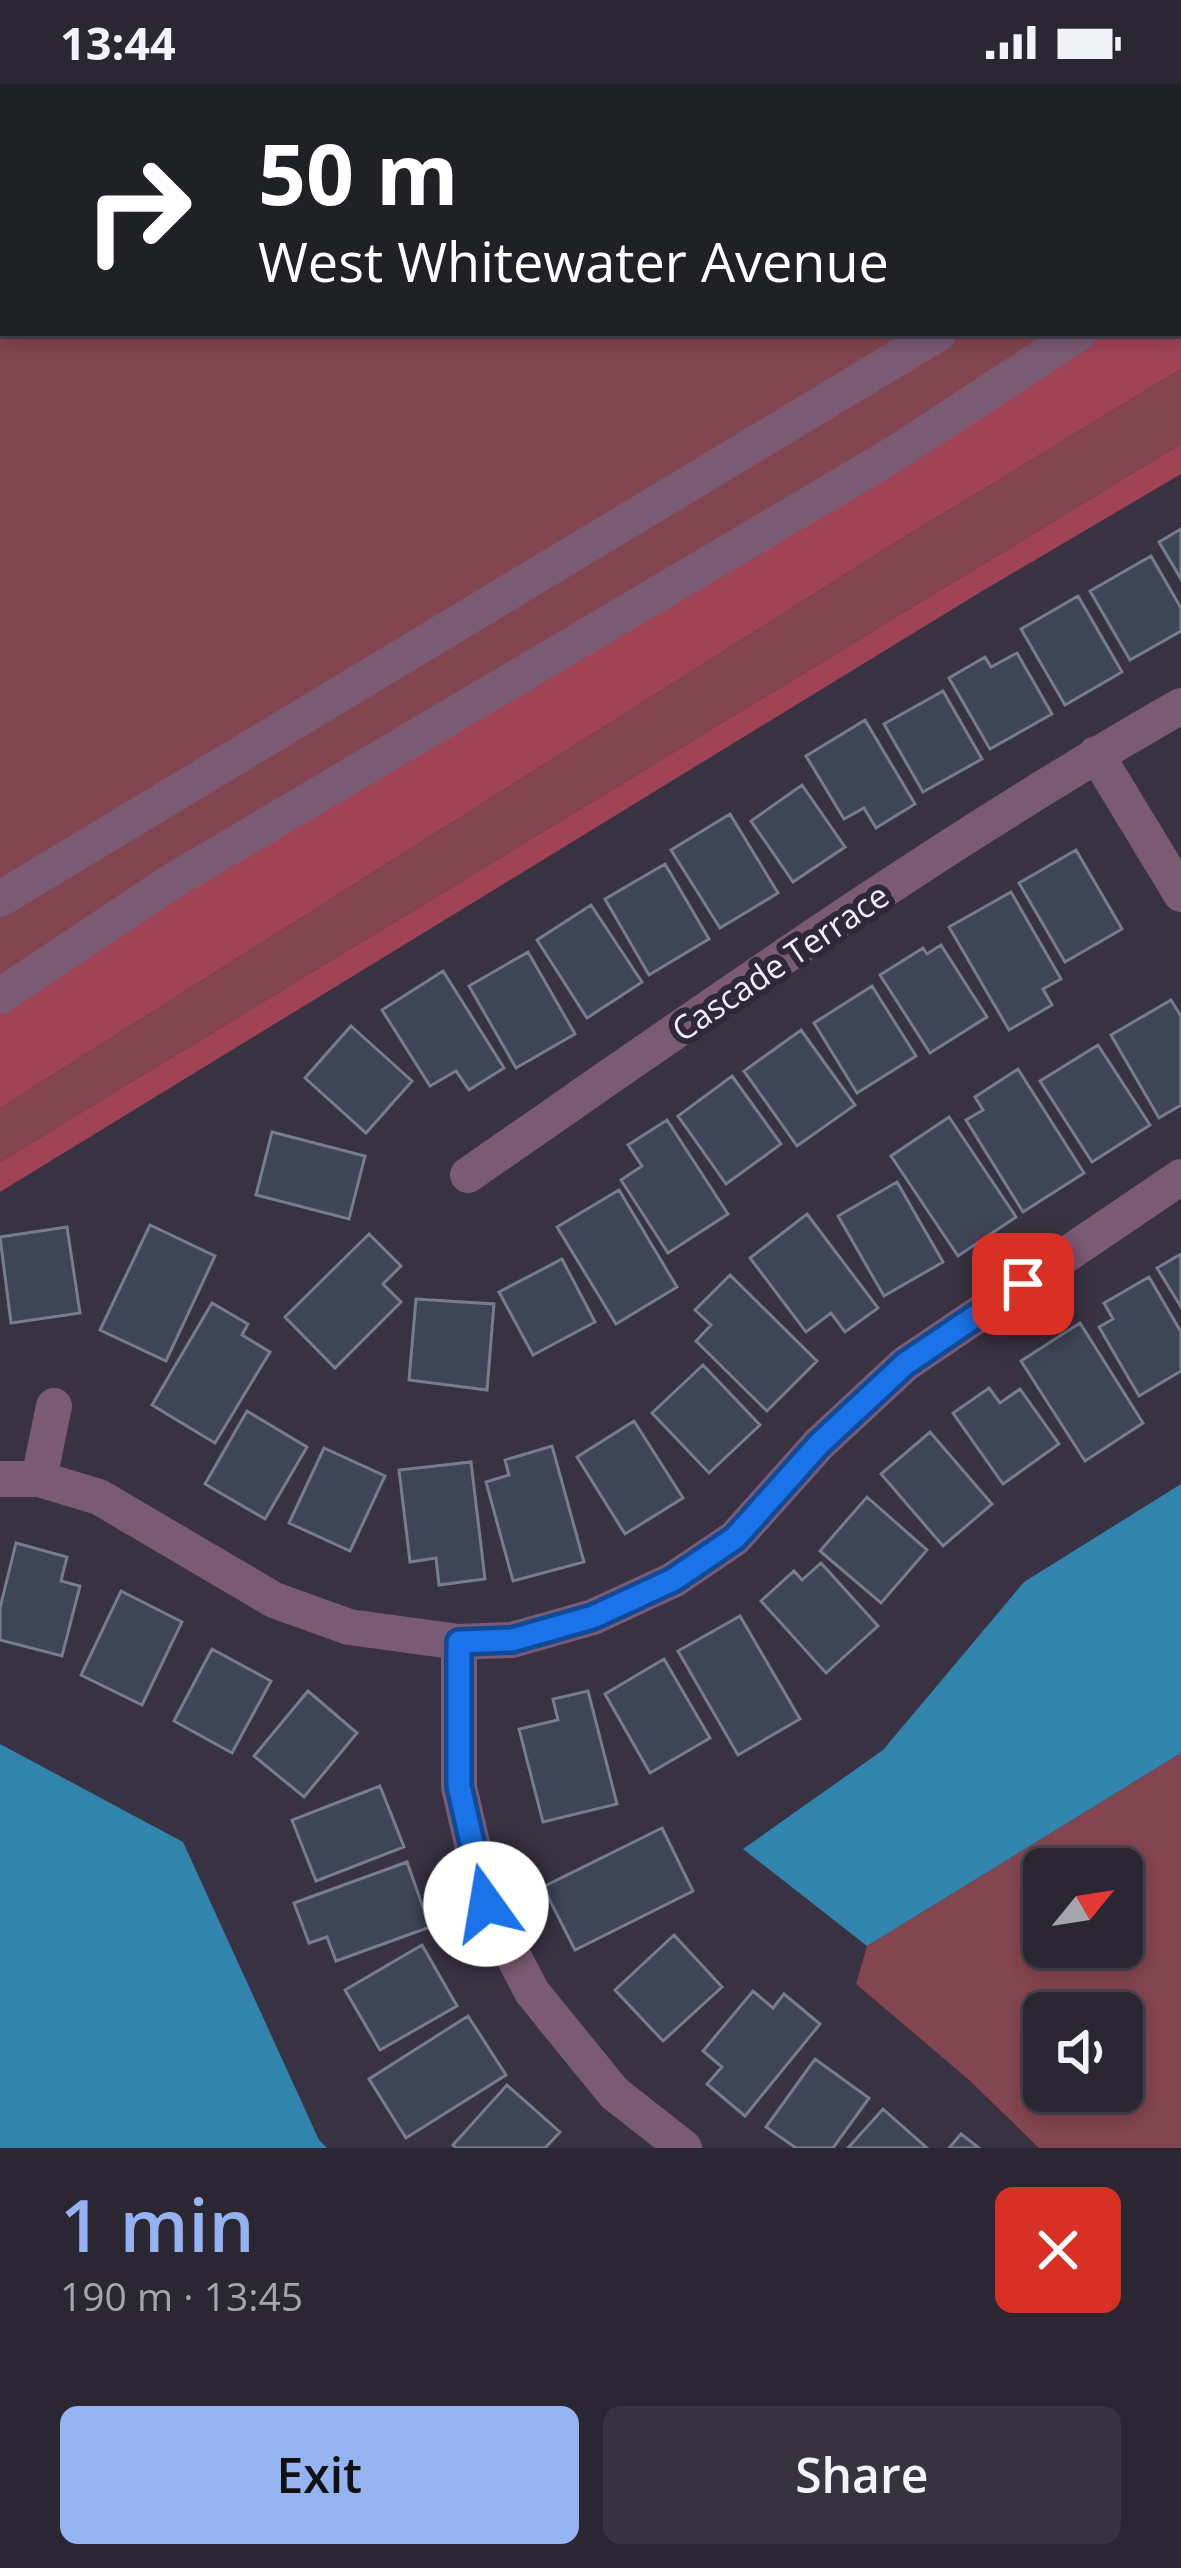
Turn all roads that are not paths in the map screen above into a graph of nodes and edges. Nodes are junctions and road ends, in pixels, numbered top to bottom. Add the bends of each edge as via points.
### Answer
1 (934, 336) edge
2 (1073, 336) edge
3 (1181, 706) edge
4 (1096, 754) junction
5 (1181, 893) edge
6 (0, 899) edge
7 (0, 996) edge
8 (468, 1175) dead end
9 (1181, 1177) edge
10 (54, 1406) dead end
11 (0, 1479) edge
12 (39, 1479) junction
13 (459, 1642) junction
14 (684, 2148) edge

1 - 6 street
2 - 7 street via 891,456 171,882
3 - 4 street, Cascade Terrace
4 - 5 street
4 - 8 street, Cascade Terrace via 782,957
9 - 13 street via 905,1364 735,1538 673,1580 573,1623 512,1640
10 - 12 street
11 - 12 street
12 - 13 street via 98,1497 274,1600 349,1628
13 - 14 street via 459,1786 486,1904 532,1992 600,2076

